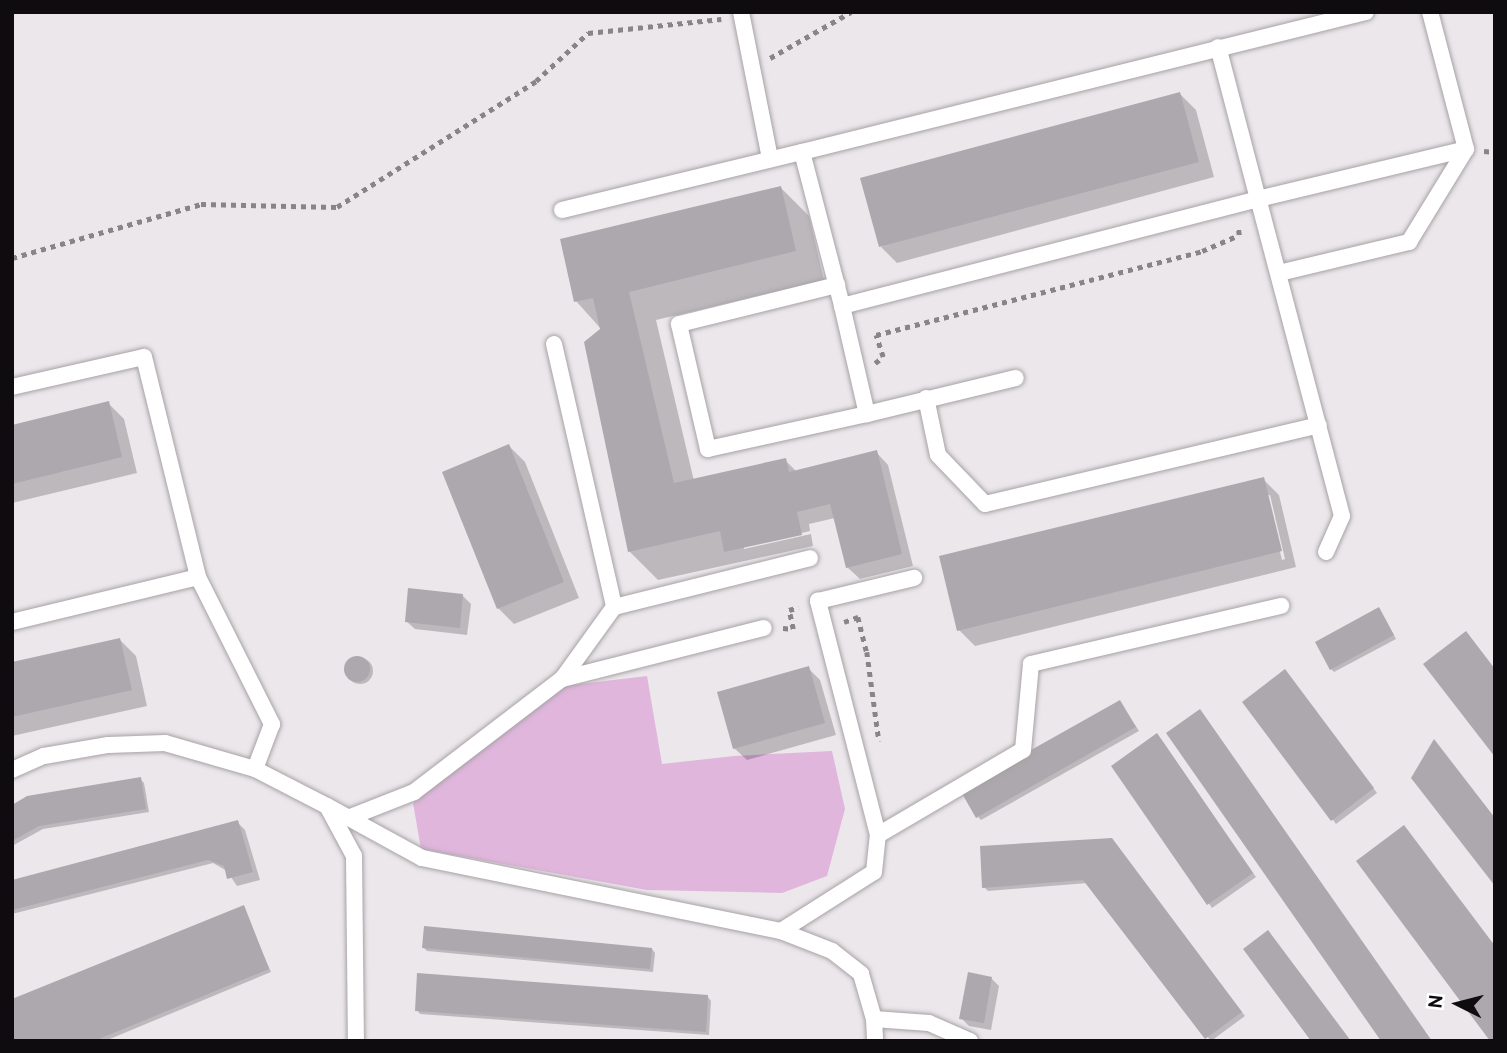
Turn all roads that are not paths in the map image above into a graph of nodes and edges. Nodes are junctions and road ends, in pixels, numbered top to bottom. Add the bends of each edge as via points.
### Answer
1 (1366, 12) edge
2 (1430, 12) edge
3 (733, 15) edge
4 (1218, 47) junction
5 (1466, 149) junction
6 (802, 152) junction
7 (771, 159) junction
8 (1258, 200) junction
9 (562, 210) dead end
10 (1279, 273) junction
11 (836, 285) junction
12 (842, 306) junction
13 (554, 344) dead end
14 (1016, 378) dead end
15 (12, 387) edge
16 (926, 398) junction
17 (867, 414) junction
18 (1319, 425) junction
19 (1326, 552) dead end
20 (810, 558) dead end
21 (198, 578) junction
22 (914, 578) dead end
23 (1281, 606) dead end
24 (614, 607) junction
25 (12, 622) edge
26 (764, 628) dead end
27 (562, 679) junction
28 (254, 769) junction
29 (12, 770) edge
30 (327, 806) junction
31 (348, 818) junction
32 (878, 835) junction
33 (781, 930) junction
34 (874, 1019) junction
35 (356, 1041) edge
36 (875, 1041) edge
37 (970, 1041) edge

1 - 4 lane
2 - 5 lane
3 - 7 lane
4 - 6 lane
4 - 8 lane
5 - 8 lane
5 - 10 lane via 1409,242
6 - 7 lane
6 - 11 lane
7 - 9 lane
8 - 10 lane
8 - 12 lane
10 - 18 lane
11 - 12 lane
11 - 17 lane via 679,324 708,449
12 - 17 lane
13 - 24 lane
14 - 16 lane
15 - 21 lane via 144,356
16 - 17 lane
16 - 18 lane via 938,455 985,504
18 - 19 lane via 1342,516
20 - 24 lane
21 - 25 lane
21 - 28 lane via 272,723
22 - 32 lane via 818,601
23 - 32 lane via 1031,664 1023,750
24 - 27 lane
26 - 27 lane
27 - 31 lane via 414,792
28 - 29 lane via 165,743 108,745 57,754
28 - 30 lane
30 - 31 lane
30 - 35 lane via 354,856
31 - 33 lane via 422,858
32 - 33 lane via 874,872
33 - 34 lane via 832,951 861,974
34 - 36 lane
34 - 37 lane via 929,1023

